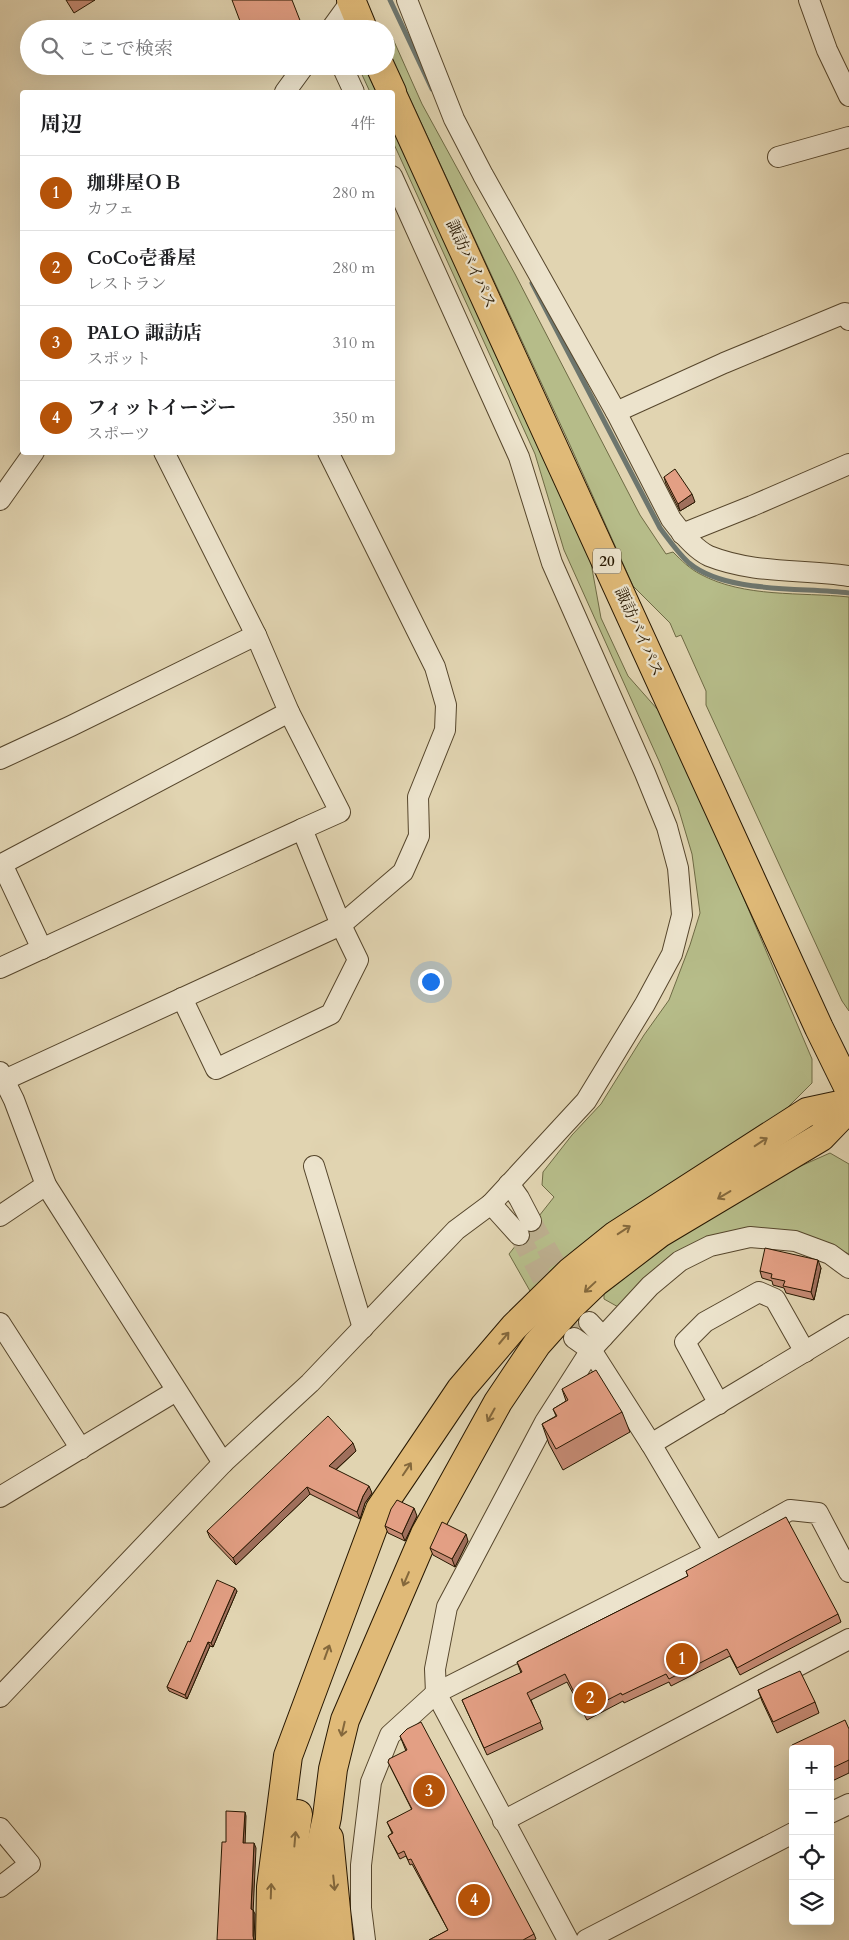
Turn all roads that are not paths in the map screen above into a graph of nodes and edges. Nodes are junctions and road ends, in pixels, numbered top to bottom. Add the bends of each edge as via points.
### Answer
1 (351, 0) edge
2 (408, 0) edge
3 (809, 0) edge
4 (337, 20) edge
5 (359, 20) edge
6 (297, 75) edge
7 (346, 75) edge
8 (384, 75) edge
9 (286, 90) edge
10 (353, 90) edge
11 (391, 90) edge
12 (849, 96) edge
13 (395, 100) edge
14 (849, 137) edge
15 (778, 157) dead end
16 (395, 183) edge
17 (849, 320) edge
18 (616, 412) junction
19 (32, 455) edge
20 (166, 455) edge
21 (330, 455) edge
22 (849, 464) edge
23 (0, 500) edge
24 (682, 534) junction
25 (849, 576) edge
26 (256, 635) junction
27 (289, 712) junction
28 (0, 759) edge
29 (302, 829) junction
30 (341, 925) junction
31 (42, 949) junction
32 (0, 968) edge
33 (182, 998) junction
34 (1, 1078) edge
35 (849, 1089) edge
36 (849, 1103) edge
37 (849, 1108) edge
38 (314, 1166) dead end
39 (509, 1184) junction
40 (46, 1185) junction
41 (491, 1204) junction
42 (0, 1216) edge
43 (849, 1268) edge
44 (589, 1322) tunnel mouth
45 (0, 1323) edge
46 (849, 1325) edge
47 (362, 1328) junction
48 (574, 1338) dead end
49 (597, 1344) junction
50 (8, 1352) edge
51 (805, 1352) junction
52 (176, 1390) junction
53 (719, 1404) junction
54 (651, 1444) junction
55 (81, 1449) junction
56 (223, 1464) junction
57 (0, 1497) edge
58 (714, 1552) junction
59 (849, 1572) edge
60 (849, 1639) edge
61 (436, 1694) junction
62 (0, 1697) edge
63 (310, 1698) junction
64 (849, 1804) edge
65 (834, 1811) edge
66 (327, 1817) junction
67 (503, 1821) junction
68 (0, 1828) edge
69 (789, 1835) edge
70 (0, 1887) edge
71 (270, 1940) edge
72 (294, 1940) edge
73 (314, 1940) edge
74 (338, 1940) edge
75 (365, 1940) edge
76 (568, 1940) edge
77 (586, 1940) edge

1 - 4 street
1 - 5 highway
2 - 18 street via 454,119
3 - 12 street via 826,50
6 - 9 street
7 - 10 street
8 - 11 highway, 諏訪バイパス / 20
13 - 35 highway, 諏訪バイパス / 20
14 - 15 street
16 - 39 street via 519,457 552,564 645,773 667,827 678,868 682,915 672,954 650,996 586,1101
17 - 18 street via 846,313
18 - 24 street via 661,502
19 - 23 street
20 - 26 street
21 - 30 street via 436,667 446,705 445,730 418,797 419,836 403,872
22 - 24 street
24 - 25 street via 708,556 761,570
26 - 27 street
26 - 28 street
27 - 29 street via 340,812
27 - 31 street via 2,864
29 - 30 street
29 - 31 street
30 - 33 street
30 - 33 street via 358,960 331,1014 216,1069
31 - 32 street
33 - 34 street
34 - 40 street via 14,1100
63 -> 36 highway via 380,1509 461,1389 514,1327 570,1272 616,1235 807,1112
37 -> 66 highway via 821,1137 653,1238 596,1282 537,1344 498,1402 425,1534 345,1720 333,1769
38 - 47 street
39 - 41 street
39 - 41 street via 519,1198 525,1228
40 - 42 street
40 - 52 street
41 - 47 street via 456,1230
43 - 49 street via 830,1254 795,1241 750,1237 710,1246 680,1261 650,1286
44 - 49 street
45 - 50 street
46 - 51 street
47 - 56 street via 310,1383
48 - 49 street
49 - 54 street
49 - 61 street via 545,1422 447,1607 435,1669
50 - 55 street
51 - 53 street
51 - 53 street via 775,1299 759,1292 705,1322 685,1342
52 - 55 street
52 - 56 street
53 - 54 street
54 - 58 street
55 - 57 street
56 - 62 street
58 - 59 street via 790,1510 818,1513
58 - 61 street
60 - 67 street
61 - 67 street
61 - 75 street via 390,1735 371,1782 361,1865
71 -> 63 highway via 271,1887 288,1756
72 -> 63 highway via 294,1842
64 - 65 street
66 - 73 highway via 312,1881
66 -> 74 highway
67 - 76 street
68 - 70 street via 30,1864
69 - 77 street

